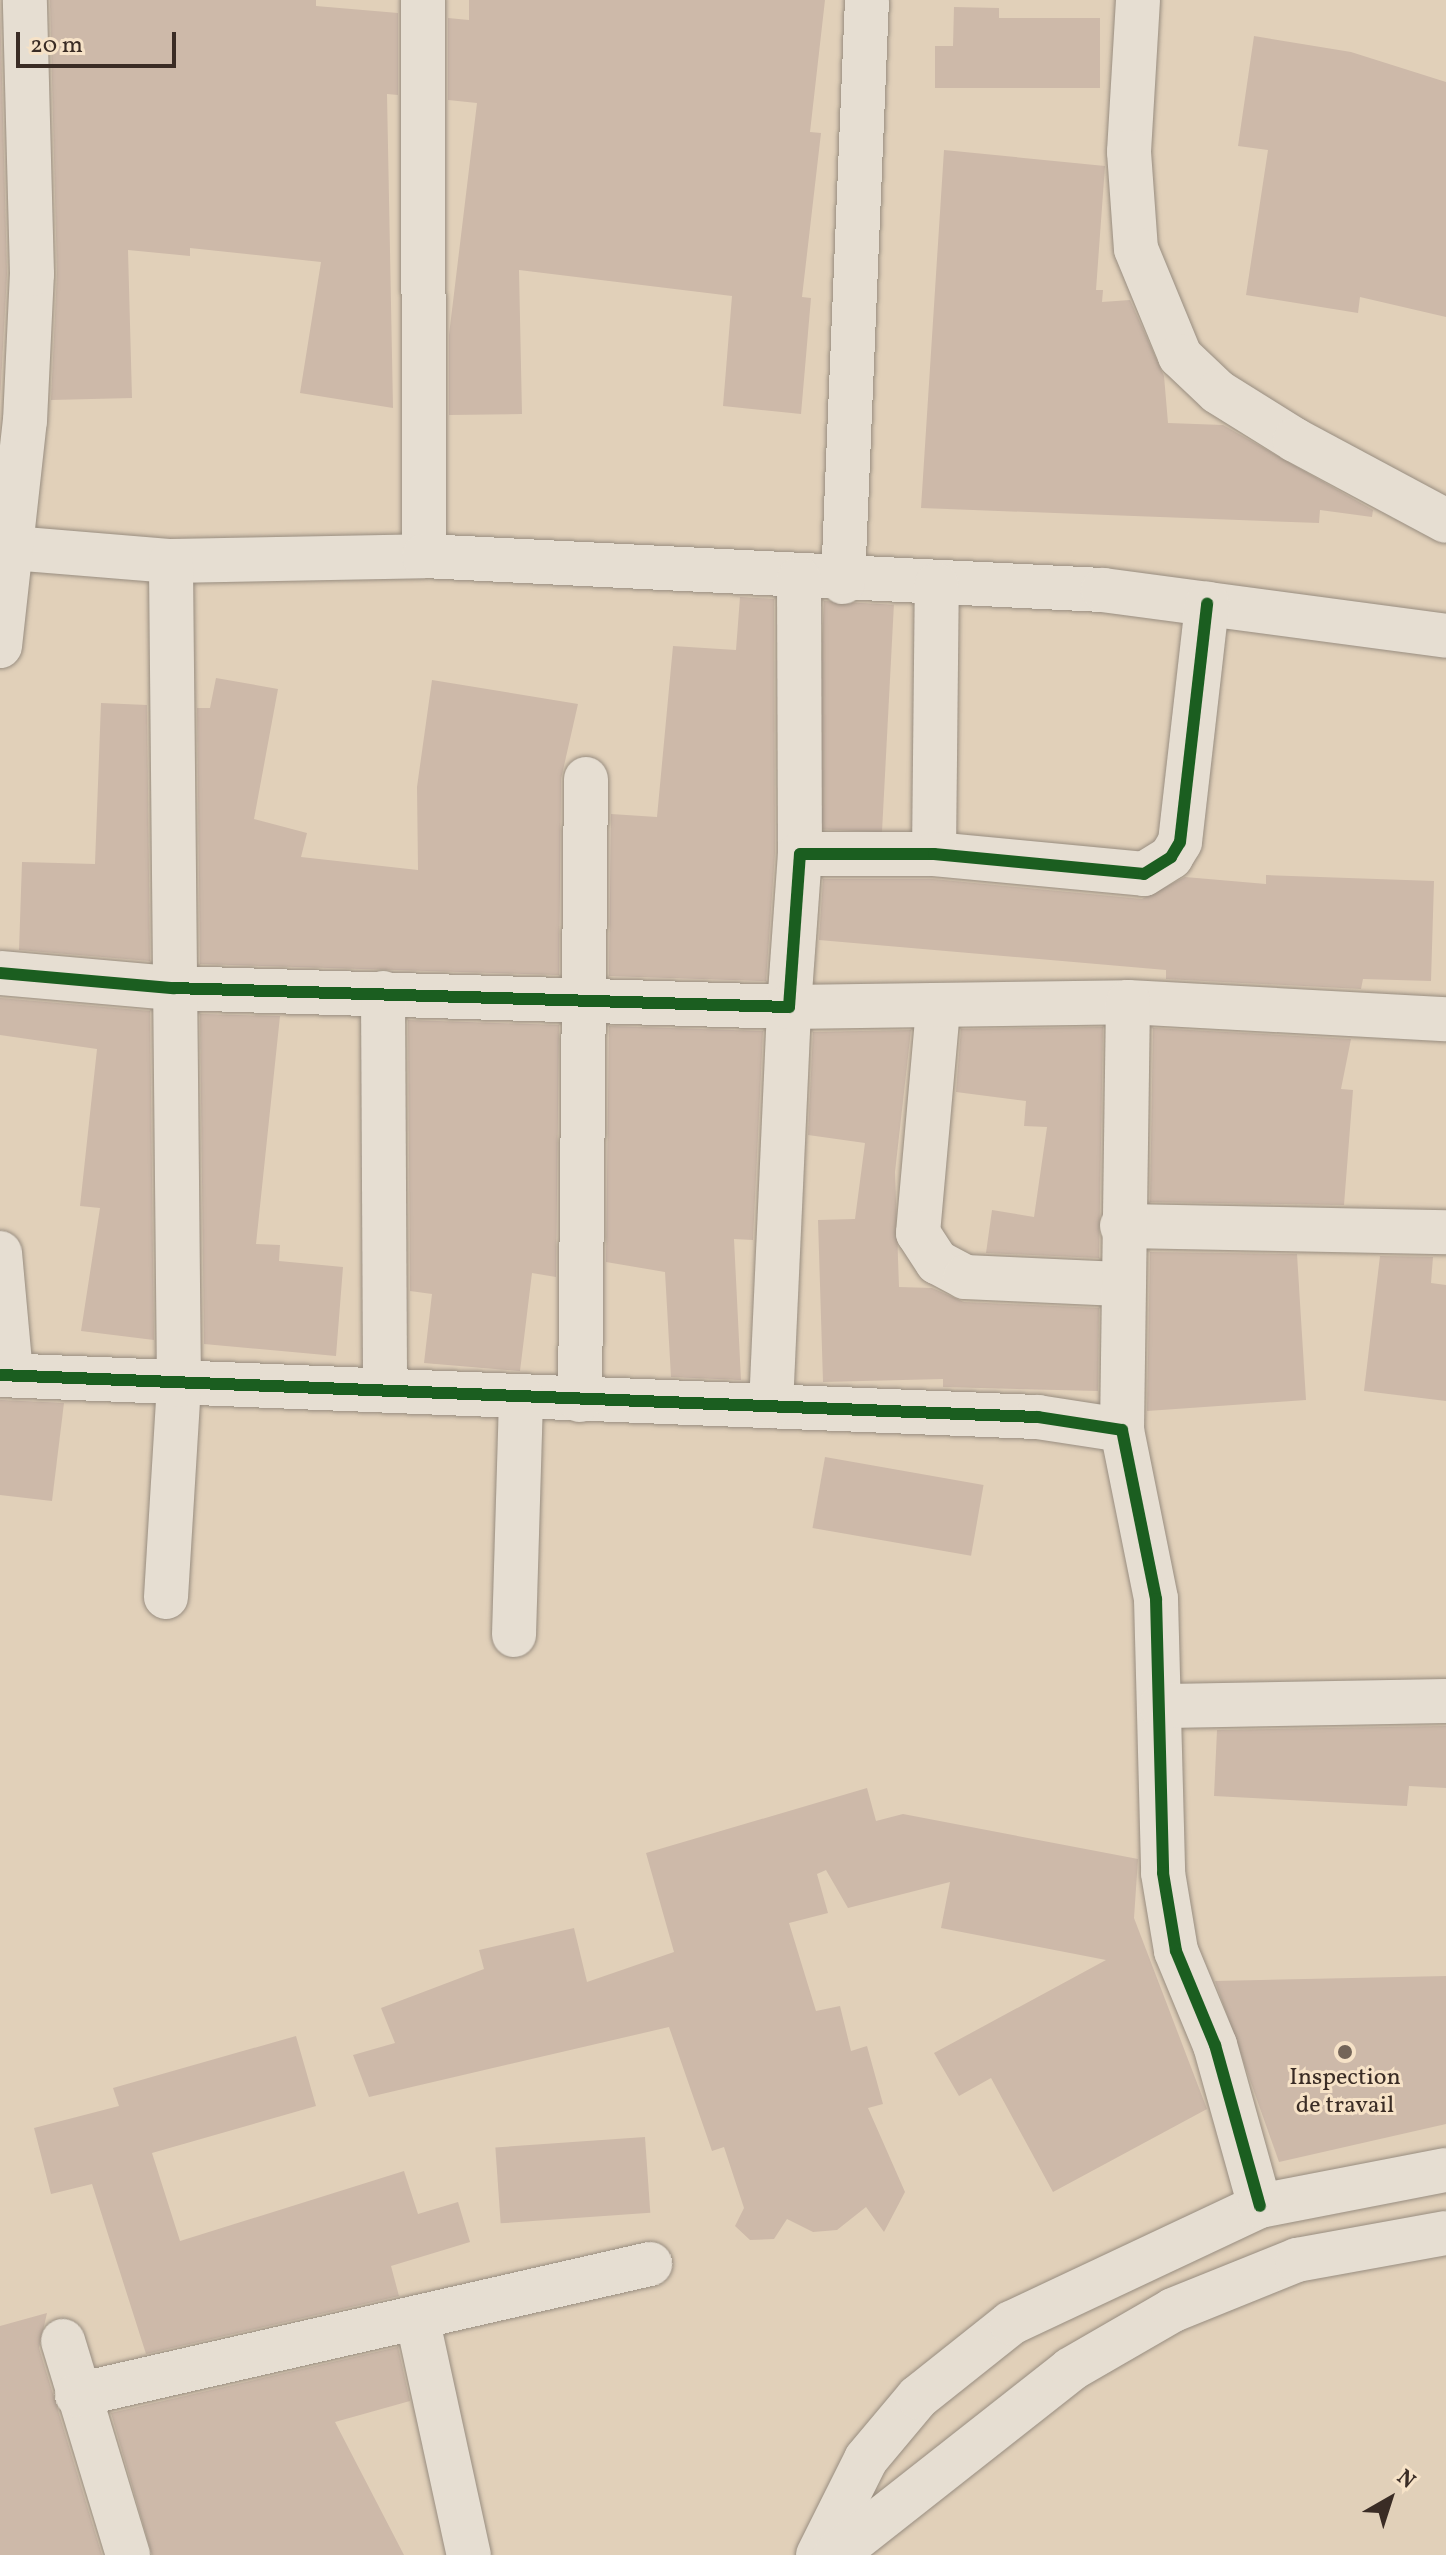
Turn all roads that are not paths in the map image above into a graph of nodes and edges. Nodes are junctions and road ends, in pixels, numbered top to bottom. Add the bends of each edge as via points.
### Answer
1 (25, 0) edge
2 (423, 0) edge
3 (867, 0) edge
4 (1138, 0) edge
5 (1446, 521) edge
6 (5, 547) edge
7 (424, 556) junction
8 (171, 561) junction
9 (799, 579) junction
10 (843, 582) junction
11 (937, 585) junction
12 (1207, 604) junction
13 (1446, 636) edge
14 (0, 646) edge
15 (586, 779) dead end
16 (800, 854) junction
17 (934, 854) junction
18 (0, 973) edge
19 (173, 988) junction
20 (383, 993) junction
21 (584, 1001) junction
22 (1128, 1002) junction
23 (789, 1007) junction
24 (938, 1009) junction
25 (1446, 1019) edge
26 (1122, 1226) junction
27 (1446, 1232) edge
28 (0, 1253) edge
29 (1120, 1284) junction
30 (6, 1375) edge
31 (179, 1385) junction
32 (385, 1390) junction
33 (521, 1397) junction
34 (580, 1400) junction
35 (771, 1406) junction
36 (1122, 1430) junction
37 (166, 1597) dead end
38 (514, 1635) dead end
39 (1446, 1701) edge
40 (1161, 1706) junction
41 (1446, 2170) edge
42 (1260, 2206) junction
43 (1446, 2233) edge
44 (650, 2264) dead end
45 (418, 2322) junction
46 (63, 2341) dead end
47 (77, 2395) junction
48 (128, 2555) edge
49 (469, 2555) edge
50 (818, 2555) edge
51 (835, 2555) edge

1 - 6 street via 32,274
2 - 7 street
3 - 10 street
4 - 5 street via 1129,152 1136,249 1180,356 1218,392 1295,440
6 - 8 street
6 - 14 street
7 - 8 street
7 - 9 street
8 - 19 street
9 - 10 street
9 - 16 street
10 - 11 street
11 - 12 street via 1103,590
11 - 17 street
12 - 13 street
12 - 17 street via 1180,842 1171,857 1144,874
15 - 21 street
16 - 17 street
16 - 23 street
18 - 19 street
19 - 20 street
19 - 31 street
20 - 21 street
20 - 32 street
21 - 23 street
21 - 34 street
22 - 24 street
22 - 25 street
22 - 26 street
23 - 24 street
23 - 35 street
24 - 29 street via 918,1233 930,1252 965,1277
26 - 27 street
26 - 29 street
28 - 30 street
29 - 36 street
30 - 31 street
31 - 32 street
31 - 37 street
32 - 33 street
33 - 34 street
33 - 38 street
34 - 35 street
35 - 36 street via 1038,1417
36 - 40 street via 1156,1599
39 - 40 street
40 - 42 street via 1163,1873 1176,1951 1219,2057
41 - 42 street
42 - 50 street via 1011,2323 918,2397 866,2459
43 - 51 street via 1297,2260 1173,2310 1071,2369
44 - 45 street
45 - 47 street
45 - 49 street
46 - 47 street
47 - 48 street

